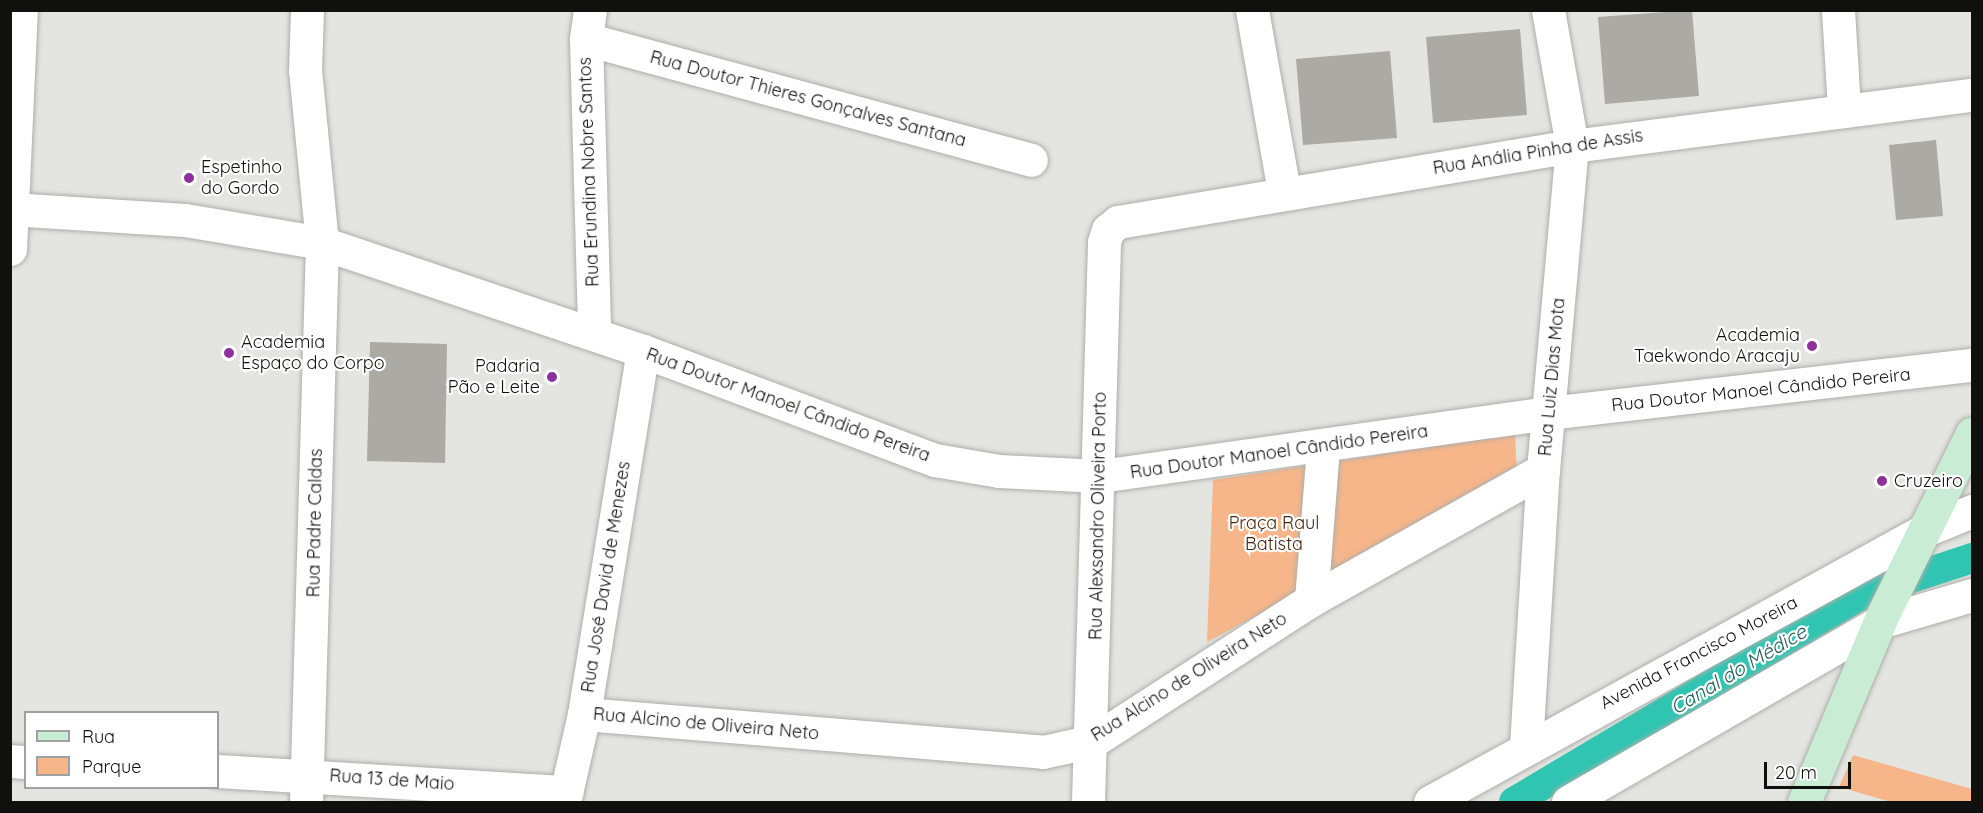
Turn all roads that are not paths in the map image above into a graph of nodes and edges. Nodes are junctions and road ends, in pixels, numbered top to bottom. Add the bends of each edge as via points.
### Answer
1 (21, 10) edge
2 (307, 10) edge
3 (1252, 10) edge
4 (1548, 10) edge
5 (1838, 10) edge
6 (588, 25) edge
7 (1972, 95) edge
8 (1844, 108) junction
9 (1572, 146) junction
10 (1031, 160) dead end
11 (1284, 192) junction
12 (12, 209) edge
13 (1108, 230) joint
14 (322, 243) junction
15 (10, 249) edge
16 (594, 333) junction
17 (643, 351) junction
18 (1972, 365) edge
19 (1548, 413) junction
20 (1972, 433) edge
21 (1323, 448) junction
22 (1544, 470) junction
23 (1100, 476) junction
24 (1972, 511) edge
25 (1920, 537) junction
26 (1972, 595) edge
27 (1311, 600) junction
28 (1882, 617) junction
29 (584, 714) junction
30 (1093, 741) junction
31 (1526, 746) junction
32 (219, 771) edge
33 (307, 789) edge
34 (565, 797) edge
35 (1088, 802) edge
36 (1430, 802) edge
37 (1568, 802) edge
38 (1804, 802) edge

1 - 12 street
2 - 14 street, Rua Padre Caldas via 305,71
3 - 11 street
4 - 9 street, Rua Luiz Dias Mota
5 - 8 street
6 - 10 street, Rua Doutor Thieres Gonçalves Santana
6 - 16 street, Rua Erundina Nobre Santos
7 - 8 street, Rua Anália Pinha de Assis
8 - 9 street, Rua Anália Pinha de Assis
9 - 11 street, Rua Anália Pinha de Assis
9 - 19 street, Rua Luiz Dias Mota
11 - 13 street, Rua Anália Pinha de Assis via 1118,222
12 - 14 street, Rua Doutor Manoel Cândido Pereira via 185,220
12 - 15 street
13 - 23 street, Rua Alexsandro Oliveira Porto via 1104,242
14 - 16 street, Rua Doutor Manoel Cândido Pereira
14 - 33 street, Rua Padre Caldas
16 - 17 street, Rua Doutor Manoel Cândido Pereira
17 - 23 street, Rua Doutor Manoel Cândido Pereira via 935,460 999,471
17 - 29 street, Rua José David de Menezes
18 - 19 street, Rua Doutor Manoel Cândido Pereira via 1793,389
19 - 21 street, Rua Doutor Manoel Cândido Pereira
19 - 22 street, Rua Luiz Dias Mota
20 - 25 main road
21 - 23 street, Rua Doutor Manoel Cândido Pereira
21 - 27 street
22 - 27 street, Rua Alcino de Oliveira Neto
22 - 31 street, Rua Luiz Dias Mota
23 - 30 street, Rua Alexsandro Oliveira Porto
24 - 25 street, Avenida Francisco Moreira
25 - 28 main road
25 - 31 street, Avenida Francisco Moreira
26 - 28 street
27 - 30 street, Rua Alcino de Oliveira Neto
28 - 37 street
28 - 38 main road
29 - 30 street, Rua Alcino de Oliveira Neto via 1043,752
29 - 34 street, Rua José David de Menezes
30 - 35 street, Rua Alexsandro Oliveira Porto
31 - 36 street, Avenida Francisco Moreira
32 - 33 street, Rua 13 de Maio
33 - 34 street, Rua 13 de Maio

